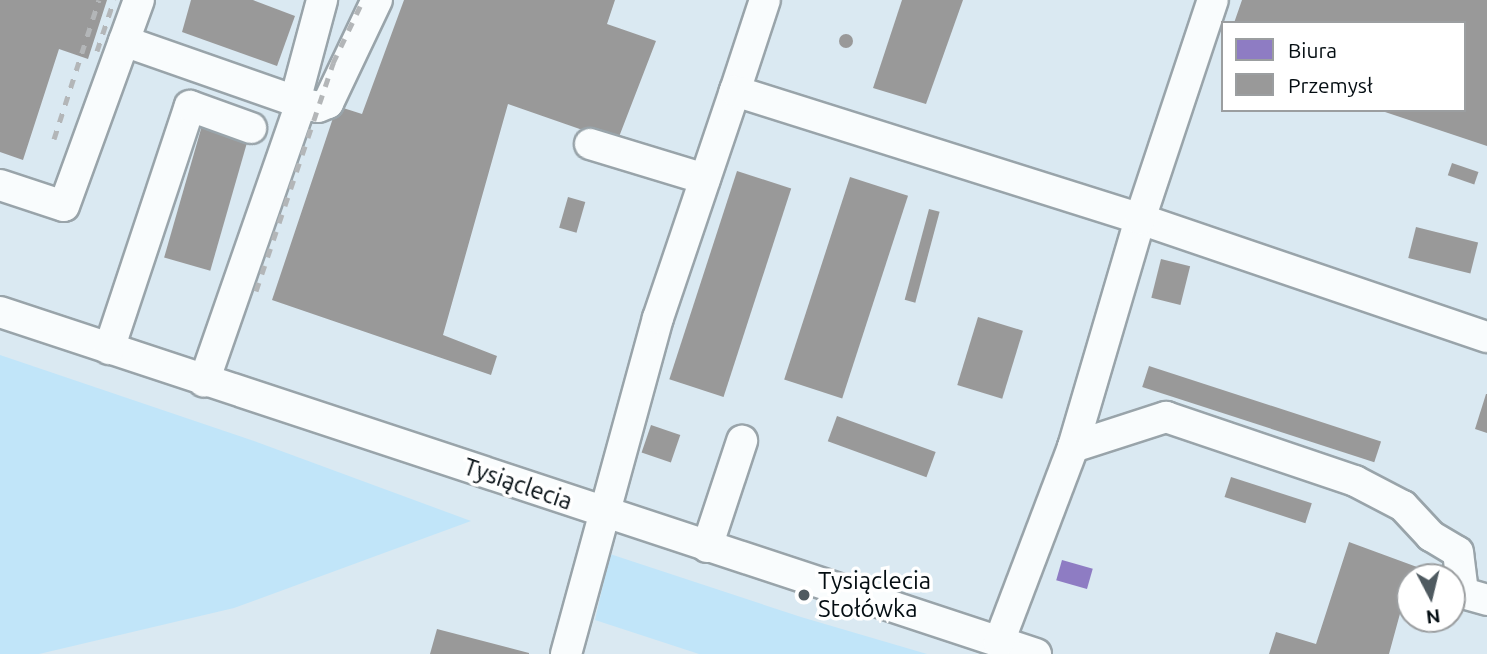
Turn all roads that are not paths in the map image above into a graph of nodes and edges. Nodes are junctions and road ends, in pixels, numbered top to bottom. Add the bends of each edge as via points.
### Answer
1 (139, 0) edge
2 (322, 0) edge
3 (377, 0) edge
4 (765, 0) edge
5 (1213, 0) edge
6 (124, 41) junction
7 (735, 91) junction
8 (298, 102) junction
9 (251, 128) dead end
10 (590, 144) dead end
11 (705, 179) junction
12 (0, 185) edge
13 (1140, 219) junction
14 (0, 312) edge
15 (1487, 337) edge
16 (109, 349) junction
17 (204, 382) junction
18 (742, 441) dead end
19 (1073, 447) junction
20 (603, 513) junction
21 (707, 547) junction
22 (1487, 600) edge
23 (999, 642) junction
24 (566, 654) edge
25 (1036, 654) edge

1 - 6 street
2 - 8 street
3 - 8 street via 328,103 318,107
4 - 7 street
5 - 13 street
6 - 8 street
6 - 12 street via 64,206
7 - 11 street
7 - 13 street
8 - 17 street
9 - 16 street via 190,106
10 - 11 street
11 - 20 street via 658,318
13 - 15 street
13 - 19 street
14 - 16 street, Tysiąclecia
16 - 17 street, Tysiąclecia
17 - 20 street, Tysiąclecia
18 - 21 street
19 - 22 street via 1166,417 1355,481 1403,506 1431,536 1458,552 1463,593
19 - 23 street
20 - 21 street, Tysiąclecia
20 - 24 street
21 - 23 street, Tysiąclecia
23 - 25 street, Tysiąclecia

